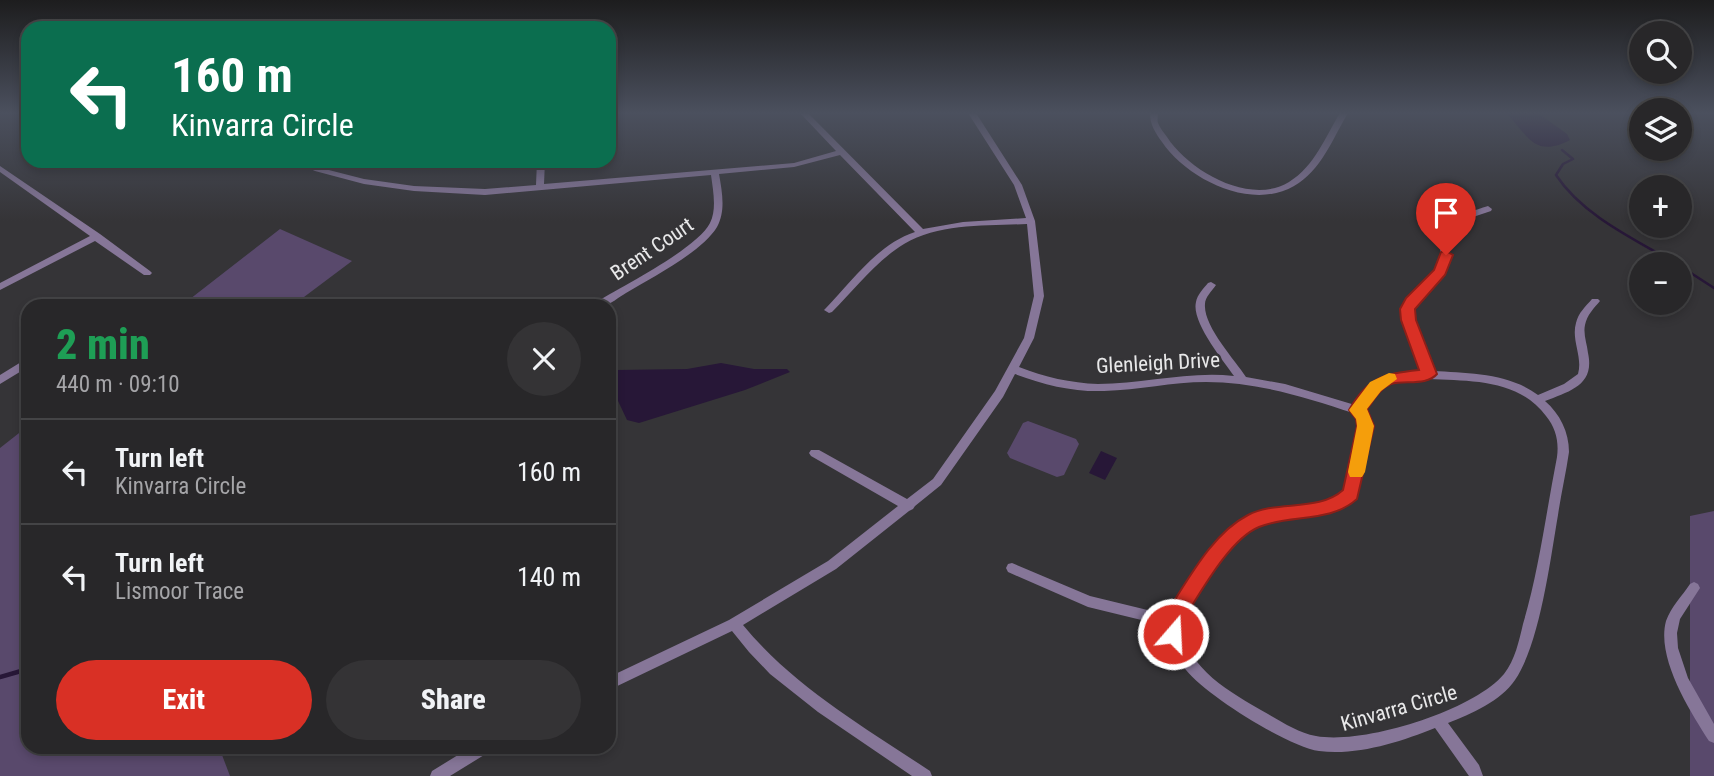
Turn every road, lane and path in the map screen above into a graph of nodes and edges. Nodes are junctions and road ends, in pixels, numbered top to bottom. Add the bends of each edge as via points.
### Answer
1 (837, 149) edge
2 (995, 149) edge
3 (1174, 149) edge
4 (1320, 149) edge
5 (840, 152) junction
6 (0, 168) edge
7 (316, 168) edge
8 (541, 168) edge
9 (715, 172) junction
10 (540, 187) junction
11 (1488, 209) dead end
12 (1031, 221) junction
13 (921, 233) junction
14 (97, 236) junction
15 (147, 273) dead end
16 (1211, 285) dead end
17 (0, 287) edge
18 (607, 299) edge
19 (1595, 301) dead end
20 (829, 310) dead end
21 (21, 366) edge
22 (1013, 369) junction
23 (1429, 374) junction
24 (1242, 379) junction
25 (0, 380) edge
26 (1538, 400) junction
27 (1357, 410) junction
28 (816, 453) dead end
29 (909, 506) junction
30 (1012, 568) dead end
31 (1694, 588) dead end
32 (1171, 622) junction
33 (734, 624) junction
34 (616, 681) edge
35 (1438, 721) junction
36 (1714, 736) edge
37 (473, 754) edge
38 (437, 776) edge
39 (925, 776) edge
40 (1476, 776) edge

1 - 5 street
2 - 12 street via 1018,185
3 - 4 street via 1203,176 1256,191 1290,184 1303,176
5 - 9 street via 793,165
5 - 13 street
6 - 14 street
7 - 10 street via 332,176 444,191
8 - 10 street
9 - 10 street
9 - 18 street, Brent Court via 719,208 708,234
11 - 23 street via 1447,228 1440,272 1408,309
12 - 13 street via 969,224
12 - 22 street via 1040,296 1029,338
13 - 20 street via 887,252
14 - 15 street
14 - 17 street
16 - 24 street via 1202,297 1202,312
19 - 26 street via 1580,326 1584,373 1578,381
21 - 25 street
22 - 24 street, Glenleigh Drive via 1066,386 1110,388 1206,377
22 - 29 street via 937,482
23 - 26 street, Kinvarra Circle via 1486,378 1526,391
23 - 27 street, Kinvarra Circle via 1387,379 1375,386
24 - 27 street, Glenleigh Drive via 1290,387
26 - 35 street, Kinvarra Circle via 1557,425 1564,444 1522,651 1511,676 1496,692
27 - 32 street via 1364,416 1365,426 1351,494 1318,508 1255,520 1242,529 1219,553
28 - 29 street
29 - 33 street via 832,565
30 - 32 street via 1088,601
31 - 36 street via 1672,621 1672,650 1685,687
32 - 35 street, Kinvarra Circle via 1173,634 1198,675 1214,691 1294,736 1348,747
33 - 34 street
33 - 39 street via 755,653 783,678
35 - 40 street
37 - 38 street

